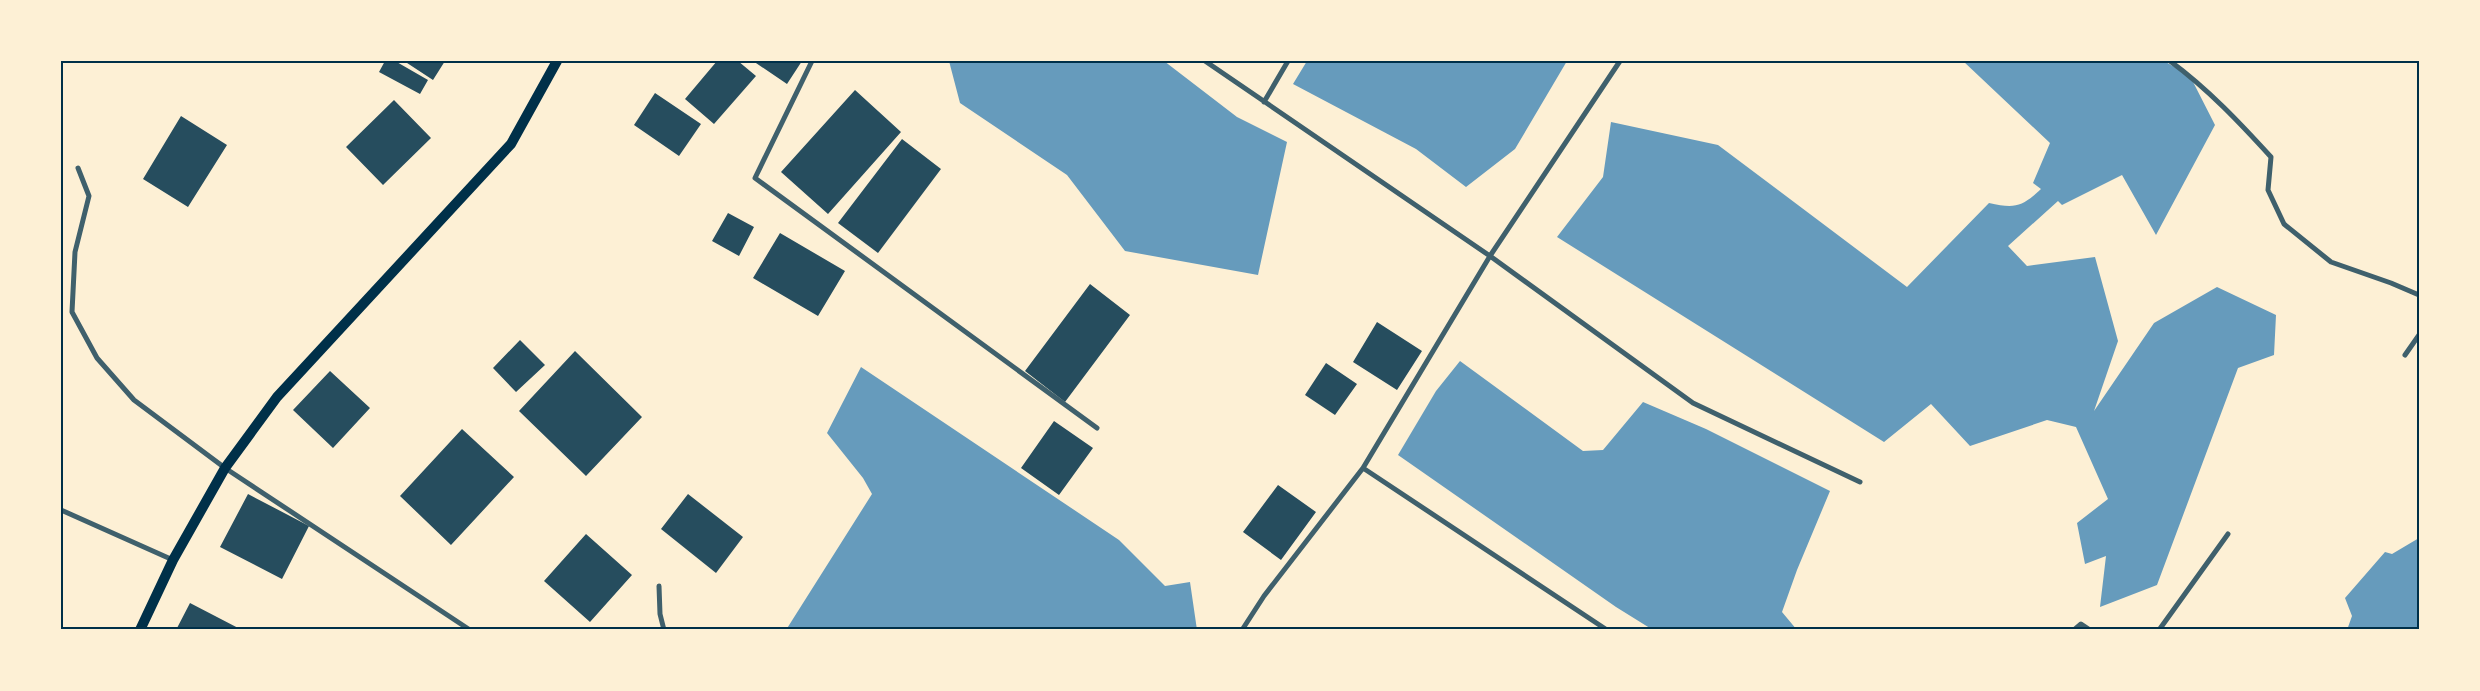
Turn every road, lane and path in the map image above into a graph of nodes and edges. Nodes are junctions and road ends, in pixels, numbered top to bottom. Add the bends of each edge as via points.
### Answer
1 (557, 61) edge
2 (812, 61) edge
3 (1205, 61) edge
4 (1288, 61) edge
5 (1620, 61) edge
6 (2170, 61) edge
7 (1264, 102) junction
8 (78, 168) dead end
9 (1490, 256) junction
10 (2419, 295) edge
11 (2419, 335) edge
12 (2405, 355) dead end
13 (1097, 428) dead end
14 (225, 468) junction
15 (1363, 468) junction
16 (1860, 482) dead end
17 (61, 510) edge
18 (2228, 534) dead end
19 (173, 560) junction
20 (659, 586) dead end
21 (140, 630) edge
22 (470, 630) edge
23 (664, 630) edge
24 (1242, 630) edge
25 (1607, 630) edge
26 (2074, 630) edge
27 (2090, 630) edge
28 (2159, 630) edge

1 - 14 main road via 511,144 277,397
2 - 13 street via 755,178
3 - 7 street
4 - 7 street
5 - 9 street
6 - 10 street via 2238,120 2271,157 2268,190 2284,224 2332,262
7 - 9 street
8 - 14 street via 89,196 75,252 72,312 97,358 134,400
9 - 15 street
9 - 16 street via 1694,403
11 - 12 street
14 - 19 main road
14 - 22 street
15 - 24 street via 1264,596
15 - 25 street
17 - 19 street
18 - 28 street
19 - 21 main road
20 - 23 street
26 - 27 street via 2081,624

